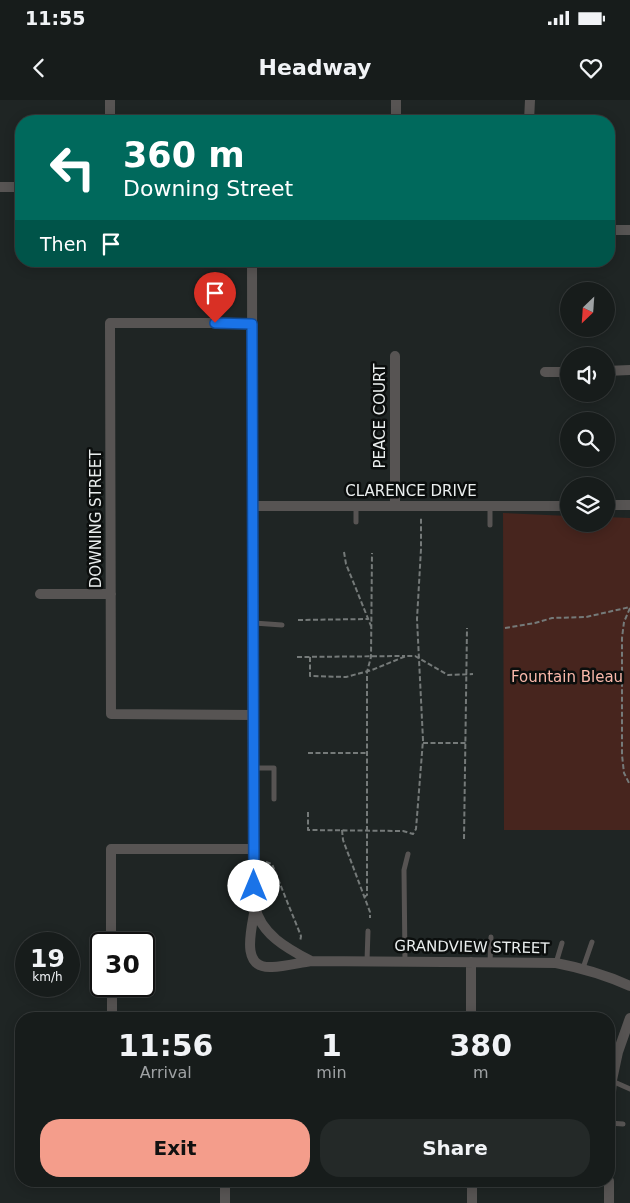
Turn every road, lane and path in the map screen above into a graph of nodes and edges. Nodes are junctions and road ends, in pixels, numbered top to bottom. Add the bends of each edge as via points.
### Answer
1 (110, 100) edge
2 (396, 100) edge
3 (530, 100) edge
4 (110, 115) edge
5 (396, 115) edge
6 (529, 115) edge
7 (0, 187) edge
8 (15, 187) edge
9 (615, 230) edge
10 (630, 230) edge
11 (252, 267) edge
12 (252, 324) junction
13 (395, 356) dead end
14 (630, 370) edge
15 (615, 371) edge
16 (545, 372) dead end
17 (560, 372) edge
18 (615, 505) edge
19 (630, 505) edge
20 (253, 506) junction
21 (356, 506) junction
22 (395, 506) junction
23 (490, 506) junction
24 (560, 506) edge
25 (421, 514) dead end
26 (356, 522) dead end
27 (490, 525) dead end
28 (344, 552) dead end
29 (372, 553) dead end
30 (40, 594) dead end
31 (111, 594) junction
32 (630, 607) edge
33 (368, 619) junction
34 (298, 620) dead end
35 (253, 624) junction
36 (282, 625) dead end
37 (372, 628) junction
38 (467, 628) dead end
39 (505, 628) dead end
40 (297, 656) dead end
41 (371, 656) junction
42 (406, 656) junction
43 (310, 657) junction
44 (418, 658) junction
45 (367, 672) junction
46 (466, 674) junction
47 (473, 674) dead end
48 (253, 714) junction
49 (467, 743) junction
50 (423, 744) junction
51 (308, 753) dead end
52 (368, 753) junction
53 (253, 768) junction
54 (630, 785) edge
55 (274, 798) dead end
56 (308, 812) dead end
57 (342, 830) junction
58 (366, 831) junction
59 (464, 839) dead end
60 (254, 849) junction
61 (408, 854) dead end
62 (266, 862) dead end
63 (364, 896) junction
64 (255, 908) junction
65 (370, 918) dead end
66 (111, 932) edge
67 (368, 932) dead end
68 (491, 937) dead end
69 (300, 942) dead end
70 (592, 942) dead end
71 (562, 943) dead end
72 (310, 961) junction
73 (367, 962) junction
74 (405, 962) junction
75 (471, 962) junction
76 (490, 962) junction
77 (556, 963) junction
78 (582, 968) junction
79 (630, 986) edge
80 (112, 997) edge
81 (112, 1012) edge
82 (472, 1012) edge
83 (630, 1018) edge
84 (615, 1066) edge
85 (615, 1082) edge
86 (630, 1089) edge
87 (615, 1123) edge
88 (623, 1124) dead end
89 (225, 1187) edge
90 (472, 1187) edge
91 (609, 1187) edge
92 (225, 1203) edge
93 (472, 1203) edge
94 (609, 1203) edge

1 - 4 street
2 - 5 street
3 - 6 street
7 - 8 street
9 - 10 street
11 - 12 street, GRANDVIEW STREET
12 - 20 street, GRANDVIEW STREET
12 - 31 street, DOWNING STREET via 110,323
13 - 22 street, PEACE COURT
14 - 15 street
16 - 17 street
18 - 19 street
20 - 21 street, CLARENCE DRIVE
20 - 35 street, GRANDVIEW STREET
21 - 22 street, CLARENCE DRIVE
21 - 26 lane
22 - 23 street, CLARENCE DRIVE
23 - 24 street, CLARENCE DRIVE
23 - 27 lane
25 - 44 path
28 - 33 path
29 - 37 path
30 - 31 street
31 - 48 street, DOWNING STREET via 111,714
32 - 39 path via 586,617 557,618
32 - 54 path via 624,622 622,648 622,755 624,773
33 - 34 path
33 - 37 path
35 - 36 lane
35 - 48 street, GRANDVIEW STREET
37 - 41 path
38 - 46 path
40 - 43 path
41 - 42 path
41 - 43 path
41 - 45 path
42 - 44 path
42 - 45 path
43 - 45 path via 310,676 346,677
44 - 46 path via 448,674
44 - 50 path
45 - 52 path
46 - 47 path
46 - 49 path
48 - 53 street, GRANDVIEW STREET
49 - 50 path
49 - 59 path
50 - 58 path via 413,834
51 - 52 path
52 - 58 path
53 - 55 lane via 274,768
53 - 60 street, GRANDVIEW STREET
56 - 57 path via 308,830
57 - 58 path
57 - 63 path via 342,840
58 - 63 path via 367,894
60 - 64 street, GRANDVIEW STREET
60 - 66 street via 111,849
61 - 74 lane via 404,870
62 - 69 path via 272,864 301,936
63 - 65 path
64 - 72 street, GRANDVIEW STREET via 274,938
64 - 72 street, GRANDVIEW STREET via 249,942 251,957 258,966 271,968
67 - 73 lane
68 - 76 lane
70 - 78 lane
71 - 77 lane
72 - 73 street, GRANDVIEW STREET
73 - 74 street, GRANDVIEW STREET
74 - 75 street, GRANDVIEW STREET
75 - 76 street, GRANDVIEW STREET
75 - 82 street
76 - 77 street, GRANDVIEW STREET
77 - 78 street, GRANDVIEW STREET
78 - 79 street, GRANDVIEW STREET
80 - 81 street
83 - 84 street
85 - 86 lane
87 - 88 lane
89 - 92 street
90 - 93 street
91 - 94 street

